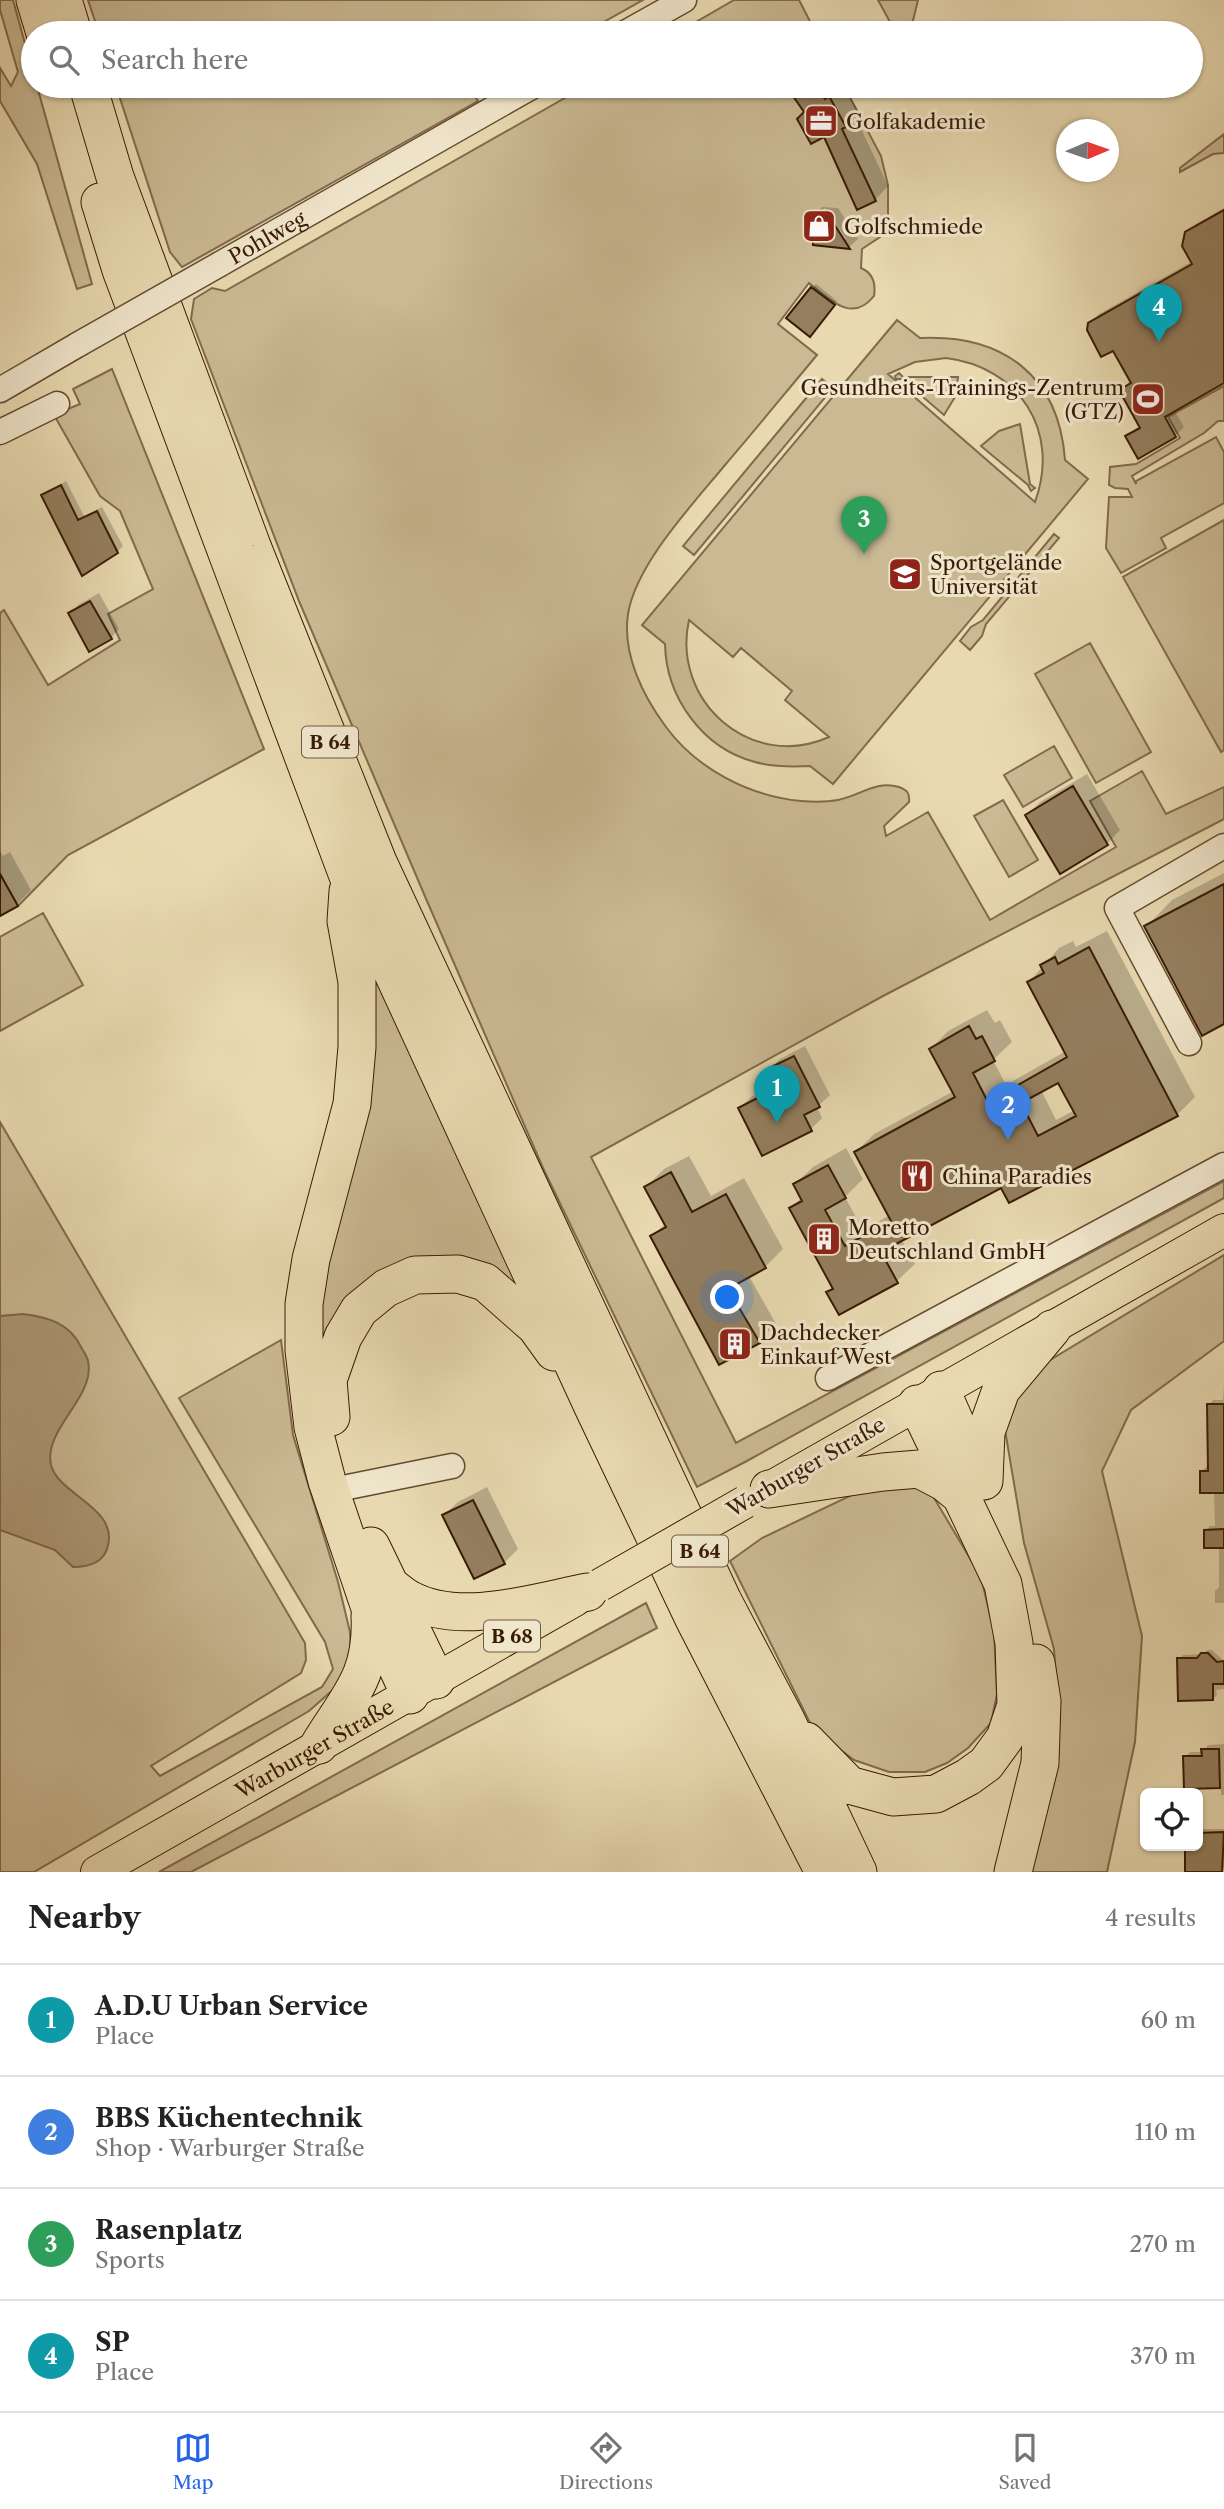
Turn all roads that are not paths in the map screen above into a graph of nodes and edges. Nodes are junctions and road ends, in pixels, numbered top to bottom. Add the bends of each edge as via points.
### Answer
1 (35, 0) edge
2 (63, 0) edge
3 (684, 0) edge
4 (41, 21) edge
5 (69, 21) edge
6 (646, 21) edge
7 (66, 98) edge
8 (92, 98) edge
9 (512, 98) edge
10 (0, 390) edge
11 (57, 404) dead end
12 (0, 432) edge
13 (1224, 846) edge
14 (348, 876) junction
15 (1189, 1043) dead end
16 (1224, 1165) edge
17 (1224, 1230) edge
18 (1052, 1329) junction
19 (828, 1378) dead end
20 (929, 1397) junction
21 (594, 1409) junction
22 (452, 1466) dead end
23 (348, 1487) junction
24 (973, 1493) junction
25 (757, 1496) junction
26 (594, 1589) junction
27 (378, 1596) junction
28 (423, 1687) junction
29 (786, 1720) junction
30 (319, 1745) junction
31 (97, 1872) edge
32 (824, 1872) edge
33 (858, 1872) edge
34 (1013, 1872) edge

1 - 4 highway
2 - 5 highway
3 - 6 street
7 - 14 highway, B 64 via 121,270
8 - 29 highway, B 64 via 115,177 252,547 378,862 723,1601
9 - 10 street, Pohlweg, bridge
11 - 12 street
13 - 15 street via 1118,908
14 - 21 highway, B 64
14 - 27 highway via 346,921 358,982 352,1104 312,1259 304,1304 304,1349 313,1427 327,1481
16 - 19 street
17 - 18 main road, Warburger Straße
18 - 20 main road, Warburger Straße
18 - 24 highway via 1001,1390
20 - 24 highway
20 - 25 main road, Warburger Straße / B 68
21 - 23 highway via 536,1327 485,1282 457,1274 415,1275 386,1288 359,1310 328,1380 332,1433
21 - 32 highway, B 64 via 694,1619
22 - 23 street
23 - 27 highway
24 - 25 highway via 919,1469
24 - 29 highway via 1003,1584 1014,1643 1016,1706 1005,1738 986,1763 936,1794 893,1797 849,1785
24 - 34 highway via 1033,1647 1042,1700 1040,1763
25 - 26 main road, Warburger Straße / B 68, bridge
26 - 27 highway via 458,1612
26 - 28 main road, Warburger Straße / B 68
27 - 28 highway
27 - 30 highway via 364,1671
28 - 30 main road, Warburger Straße / B 68
29 - 33 highway, B 64
30 - 31 main road, Warburger Straße / B 68

